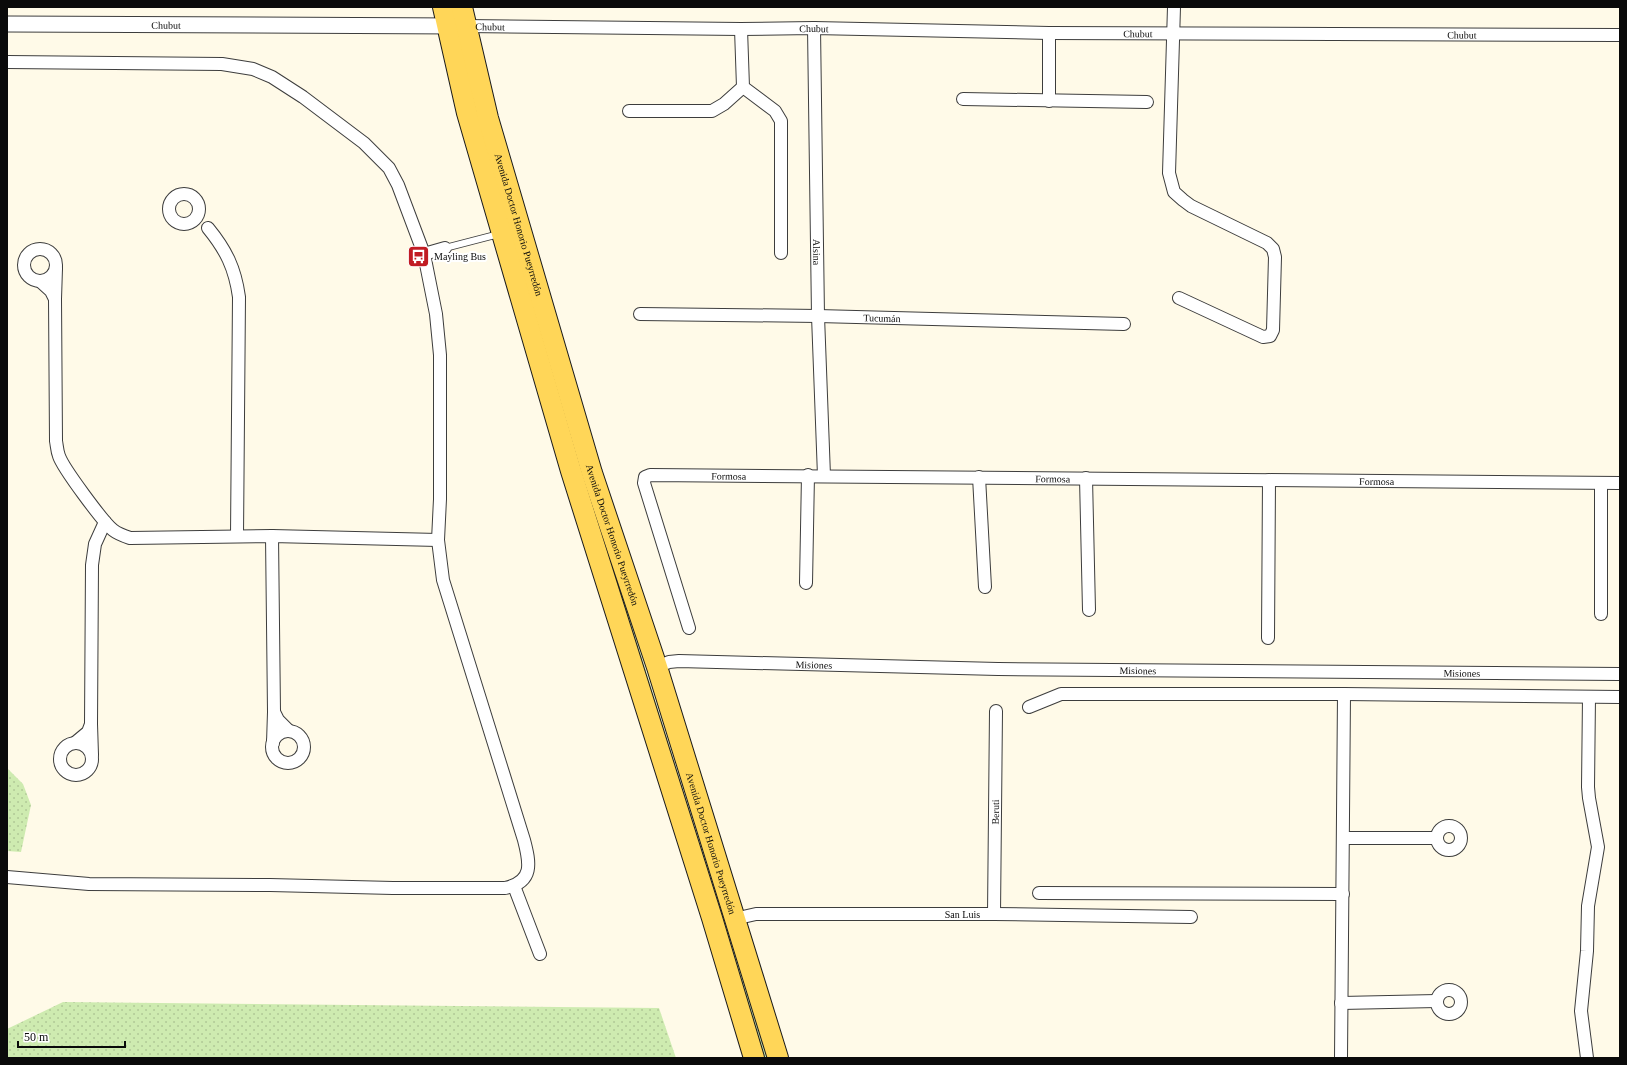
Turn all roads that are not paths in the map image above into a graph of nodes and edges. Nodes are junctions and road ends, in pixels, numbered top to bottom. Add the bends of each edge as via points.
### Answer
1 (443, 7) edge
2 (462, 7) edge
3 (1174, 7) edge
4 (7, 24) edge
5 (456, 27) junction
6 (814, 28) junction
7 (742, 29) junction
8 (1049, 33) junction
9 (1174, 33) junction
10 (1620, 35) edge
11 (7, 62) edge
12 (743, 87) junction
13 (963, 99) dead end
14 (1049, 101) junction
15 (1147, 102) dead end
16 (629, 111) dead end
17 (199, 209) junction
18 (188, 224) junction
19 (208, 228) junction
20 (511, 231) junction
21 (445, 248) joint
22 (781, 253) dead end
23 (424, 254) junction
24 (56, 268) junction
25 (40, 281) junction
26 (1179, 298) dead end
27 (55, 299) junction
28 (640, 314) dead end
29 (818, 316) junction
30 (1124, 324) dead end
31 (808, 475) junction
32 (824, 476) junction
33 (979, 477) junction
34 (1086, 478) junction
35 (1268, 480) junction
36 (1601, 483) junction
37 (1620, 483) edge
38 (104, 522) junction
39 (237, 536) junction
40 (272, 536) junction
41 (438, 540) junction
42 (806, 584) dead end
43 (986, 587) dead end
44 (1089, 610) dead end
45 (1601, 614) dead end
46 (688, 628) dead end
47 (1268, 638) dead end
48 (656, 667) junction
49 (1620, 674) edge
50 (1344, 694) junction
51 (1589, 697) junction
52 (1620, 697) edge
53 (1029, 707) dead end
54 (996, 711) dead end
55 (274, 712) junction
56 (91, 724) junction
57 (289, 730) junction
58 (76, 742) junction
59 (273, 743) junction
60 (92, 755) junction
61 (1343, 838) junction
62 (1437, 838) dead end
63 (7, 877) edge
64 (514, 886) junction
65 (1039, 893) dead end
66 (1343, 894) junction
67 (994, 914) junction
68 (1191, 917) dead end
69 (734, 919) junction
70 (540, 954) dead end
71 (1436, 1001) dead end
72 (1342, 1003) junction
73 (754, 1058) edge
74 (778, 1058) edge
75 (1341, 1058) edge
76 (1587, 1058) edge

1 - 5 main road, Avenida Doctor Honorio Pueyrredón
2 - 5 main road, Avenida Doctor Honorio Pueyrredón
3 - 9 street
4 - 5 street, Chubut
5 - 7 street, Chubut
5 - 20 main road, Avenida Doctor Honorio Pueyrredón via 467,112
6 - 7 street, Chubut
6 - 8 street, Chubut
6 - 29 street, Alsina
7 - 12 street
8 - 9 street, Chubut
8 - 14 street
9 - 10 street, Chubut
9 - 26 street via 1169,173 1174,192 1191,206 1267,243 1273,249 1273,330 1270,336 1263,337
11 - 23 street via 222,64 253,69 272,77 364,143 389,168
12 - 16 street via 712,111
12 - 22 street via 774,111 781,121
13 - 14 street
14 - 15 street
17 - 18 street via 196,218
17 - 18 street via 196,200 187,194 177,196 170,203 169,212 174,221 183,225
17 - 19 street
18 - 19 street
19 - 39 street via 230,262 236,277 239,297
20 - 21 lane
20 - 48 main road, Avenida Doctor Honorio Pueyrredón
20 - 73 main road, Avenida Doctor Honorio Pueyrredón via 571,470
21 - 23 street
23 - 41 street via 436,314 440,355
24 - 25 street via 50,277
24 - 25 street via 52,254 43,249 32,251 26,258 25,269 30,278
24 - 27 street
25 - 27 street via 51,291
27 - 38 street via 56,441 59,456 65,469
28 - 29 street, Tucumán
29 - 30 street, Tucumán
29 - 32 street, Alsina
31 - 32 street, Formosa
31 - 42 street
31 - 46 street, Formosa via 645,477 644,483
32 - 33 street, Formosa
33 - 34 street, Formosa
33 - 43 street
34 - 35 street, Formosa
34 - 44 street
35 - 36 street, Formosa
35 - 47 street
36 - 37 street, Formosa
36 - 45 street
38 - 39 street via 112,530 130,538
38 - 56 street via 95,544 92,565
39 - 40 street
40 - 41 street
40 - 55 street
41 - 64 street via 443,580 529,862 527,873 522,881
48 - 49 street, Misiones via 679,661 998,669
48 - 69 main road, Avenida Doctor Honorio Pueyrredón
50 - 51 street
50 - 53 street via 1061,694
50 - 61 street
51 - 52 street
51 - 76 street via 1588,787 1598,846 1588,906 1588,951 1581,1011
54 - 67 street, Beruti
55 - 57 street via 278,720
55 - 59 street
56 - 58 street via 88,732
56 - 60 street
57 - 59 street via 278,734
57 - 59 street via 298,734 304,743 303,753 296,761 281,761 274,753
58 - 60 street via 86,746
58 - 60 street via 66,746 61,755 64,770 73,775 84,773 91,765
61 - 62 street
61 - 66 street
63 - 64 street via 89,884 393,888
64 - 70 street
65 - 66 street
66 - 72 street
67 - 68 street, San Luis
67 - 69 street, San Luis via 756,914
69 - 74 main road, Avenida Doctor Honorio Pueyrredón
71 - 72 street
72 - 75 street

